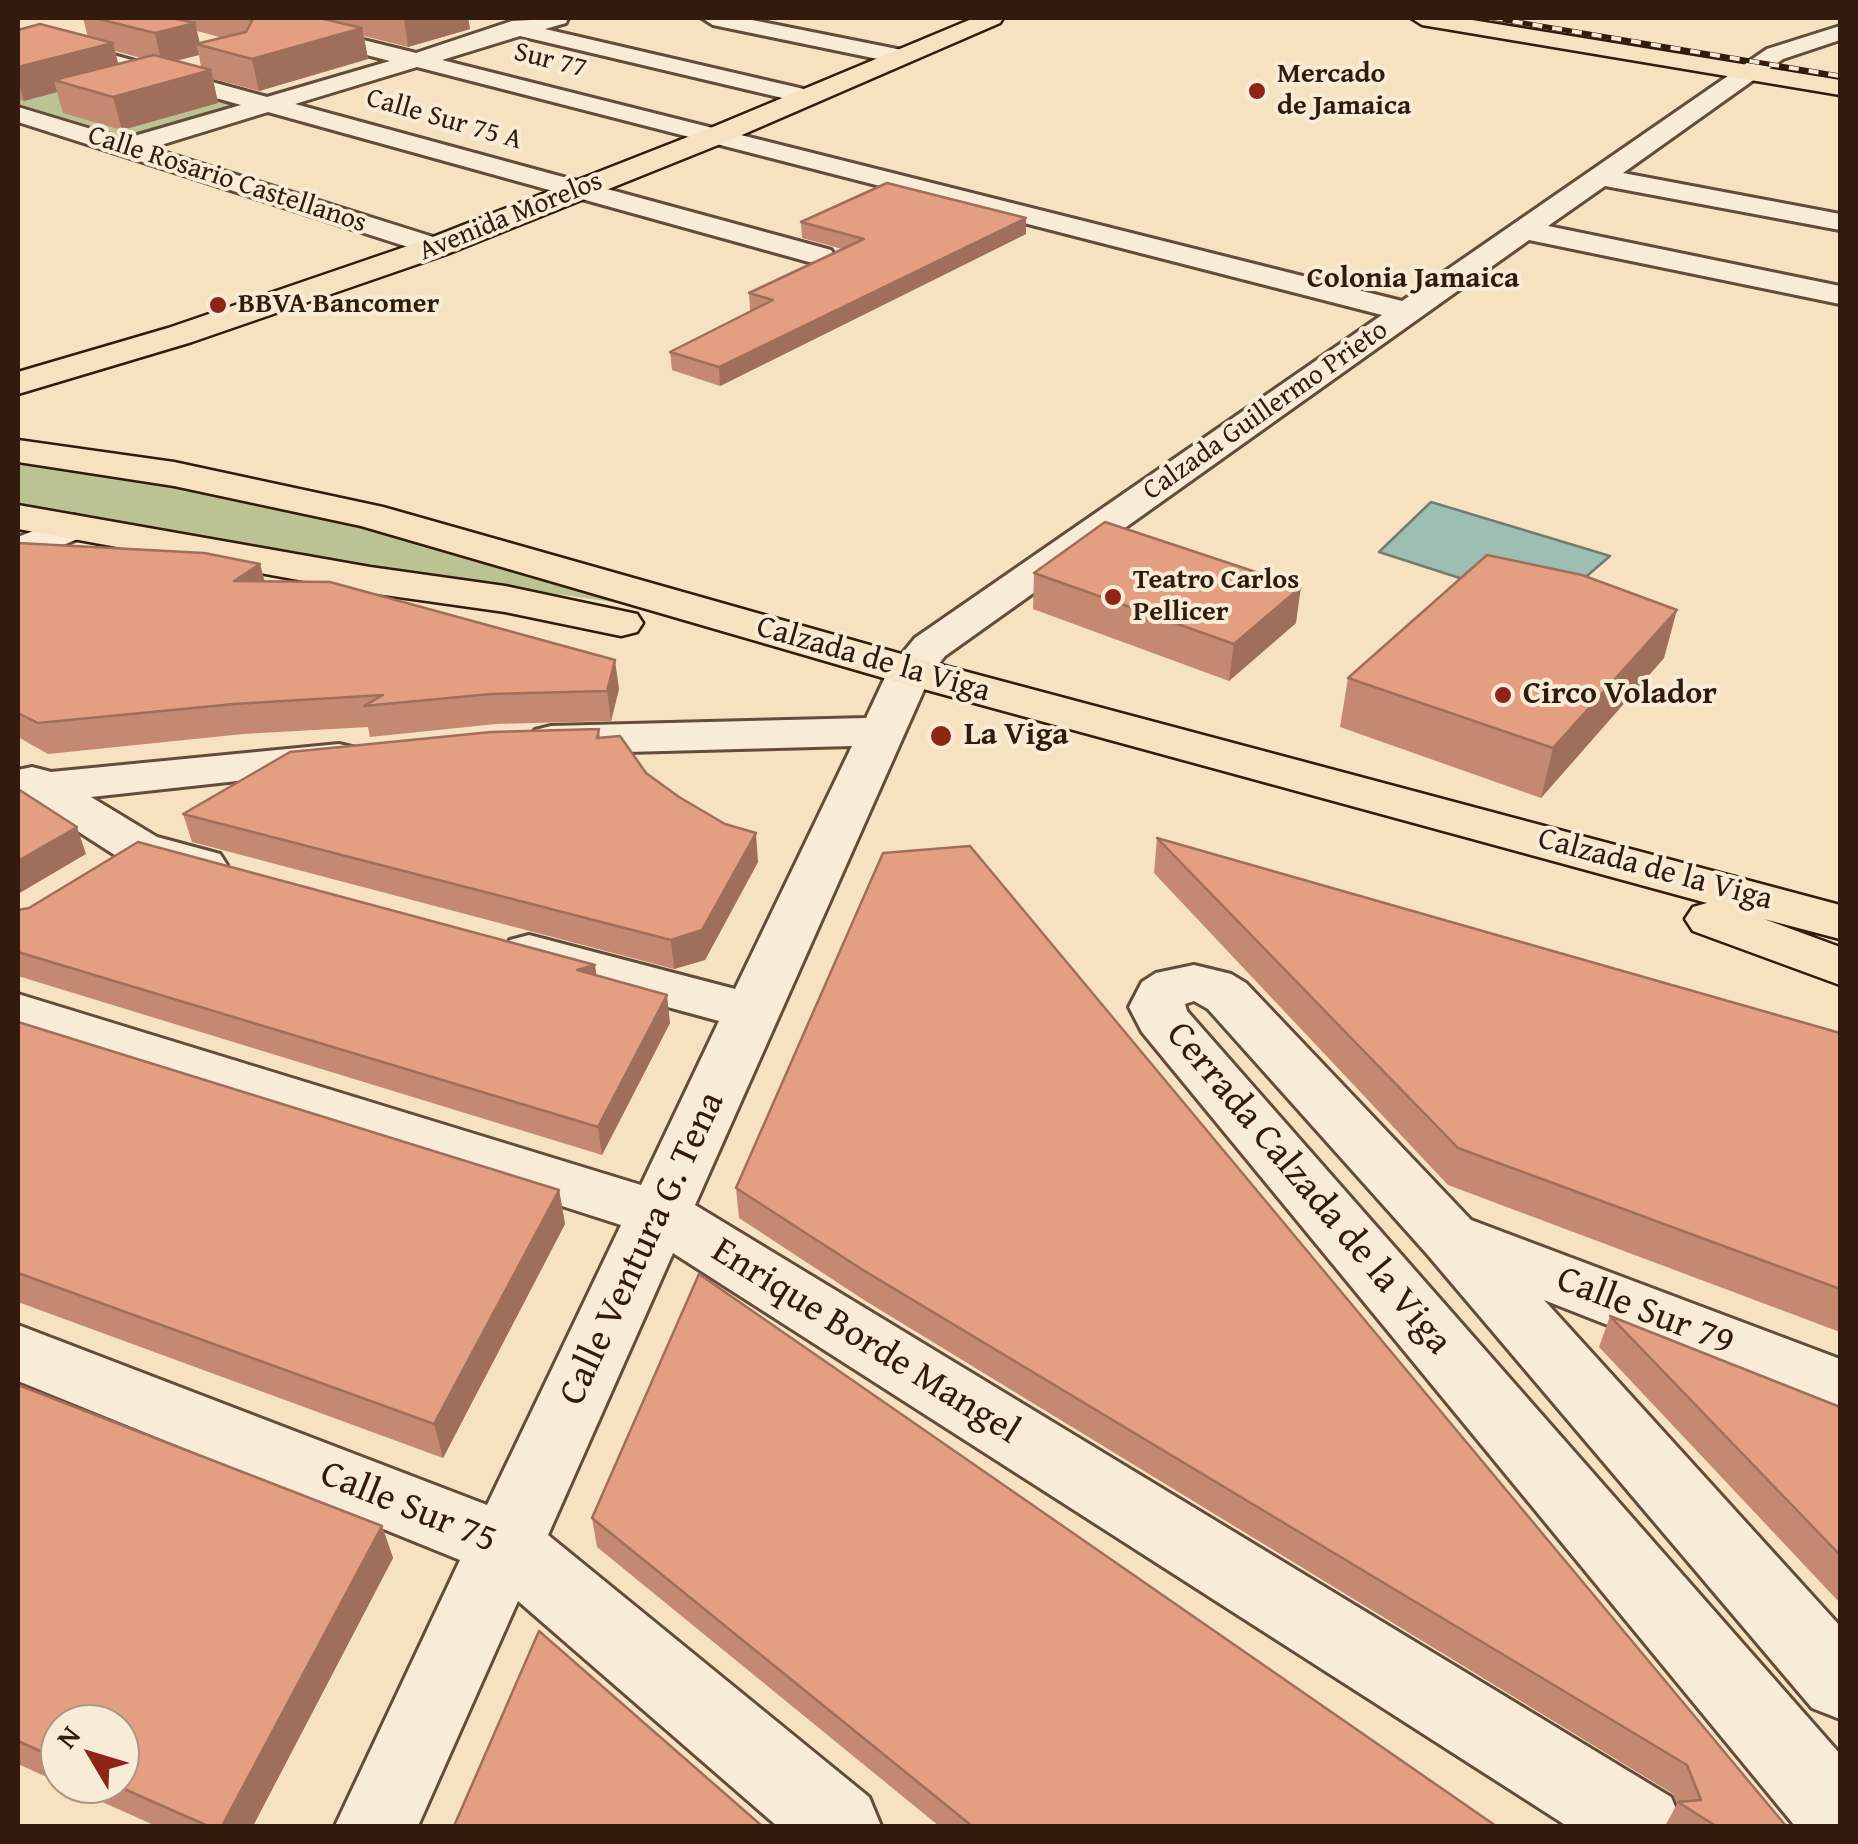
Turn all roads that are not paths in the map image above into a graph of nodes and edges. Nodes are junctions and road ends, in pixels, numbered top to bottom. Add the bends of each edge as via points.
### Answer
1 (250, 18) edge
2 (464, 18) edge
3 (558, 18) edge
4 (713, 18) edge
5 (992, 18) edge
6 (1422, 18) edge
7 (1547, 18) edge
8 (518, 30) junction
9 (1840, 30) edge
10 (1807, 32) junction
11 (100, 33) dead end
12 (1840, 44) edge
13 (902, 57) junction
14 (420, 59) junction
15 (212, 63) edge
16 (1761, 64) junction
17 (1840, 65) edge
18 (297, 67) edge
19 (162, 76) junction
20 (349, 80) junction
21 (1840, 88) edge
22 (106, 90) edge
23 (808, 97) junction
24 (53, 104) edge
25 (269, 104) junction
26 (18, 114) edge
27 (718, 134) junction
28 (125, 147) junction
29 (1600, 177) junction
30 (575, 192) junction
31 (1555, 208) junction
32 (1840, 222) edge
33 (1650, 227) dead end
34 (1524, 230) junction
35 (436, 247) junction
36 (820, 256) edge
37 (1840, 295) edge
38 (1407, 312) junction
39 (18, 383) edge
40 (18, 450) edge
41 (18, 517) edge
42 (73, 527) junction
43 (18, 552) edge
44 (505, 599) junction
45 (742, 623) junction
46 (898, 698) junction
47 (532, 741) edge
48 (379, 754) edge
49 (183, 773) junction
50 (26, 783) edge
51 (140, 848) junction
52 (1666, 872) junction
53 (94, 875) edge
54 (254, 879) edge
55 (1840, 922) edge
56 (484, 940) edge
57 (1840, 966) edge
58 (18, 1012) edge
59 (753, 1012) junction
60 (660, 1214) junction
61 (1449, 1236) junction
62 (18, 1352) edge
63 (1840, 1388) edge
64 (506, 1545) junction
65 (1840, 1682) edge
66 (1840, 1816) edge
67 (376, 1826) edge
68 (840, 1826) edge
69 (1642, 1826) edge

1 - 14 street, Sur 77
2 - 8 street
3 - 8 street
4 - 13 street
5 - 13 main road, Avenida Morelos
6 - 16 main road
7 - 16 main road
8 - 14 street
8 - 23 street
9 - 10 street, Calzada Guillermo Prieto
10 - 12 street
10 - 16 street, Calzada Guillermo Prieto
11 - 19 street, Calle Sur 75 A via 42,47
13 - 23 main road, Avenida Morelos
14 - 20 street
14 - 27 street, Sur 77
15 - 19 street
16 - 17 main road
16 - 21 main road
16 - 29 street, Calzada Guillermo Prieto
18 - 20 street
19 - 22 street
19 - 25 street, Calle Sur 75 A
20 - 25 street
23 - 27 main road, Avenida Morelos
24 - 26 street
25 - 28 street
25 - 30 street, Calle Sur 75 A
26 - 28 street, Calle Rosario Castellanos
27 - 30 main road, Avenida Morelos
27 - 38 street, Sur 77
28 - 35 street, Calle Rosario Castellanos
29 - 31 street, Calzada Guillermo Prieto
29 - 32 street
30 - 35 main road, Avenida Morelos
30 - 36 street, Calle Sur 75 A
31 - 33 street
31 - 34 street, Calzada Guillermo Prieto
34 - 37 street
34 - 38 street, Calzada Guillermo Prieto
35 - 39 main road, Avenida Morelos via 180,336
38 - 46 street, Calzada Guillermo Prieto via 930,647
40 - 45 main road, Calzada de la Viga via 283,495
41 - 42 main road, Calzada de la Viga
42 - 43 street
42 - 44 main road, Calzada de la Viga
44 - 45 main road
44 - 46 main road, Calzada de la Viga via 595,616
45 - 46 main road, Calzada de la Viga
46 - 47 street
46 - 52 main road, Calzada de la Viga
46 - 57 main road, Calzada de la Viga via 1541,864
46 - 59 street, Calle Ventura G. Tena
48 - 49 street
49 - 50 street
49 - 51 street
50 - 51 street
51 - 53 street
51 - 54 street
52 - 55 main road, Calzada de la Viga
52 - 57 main road via 1776,924
56 - 59 street
58 - 60 street, Enrique Borde Mangel
59 - 60 street, Calle Ventura G. Tena
60 - 64 street, Calle Ventura G. Tena
60 - 69 street, Enrique Borde Mangel
61 - 63 street, Calle Sur 79
61 - 65 street, Cerrada Calzada de la Viga
61 - 66 street, Cerrada Calzada de la Viga via 1226,996 1194,983 1161,995 1162,1018
62 - 64 street, Calle Sur 75
64 - 67 street, Calle Ventura G. Tena
64 - 68 street, Calle Sur 75

